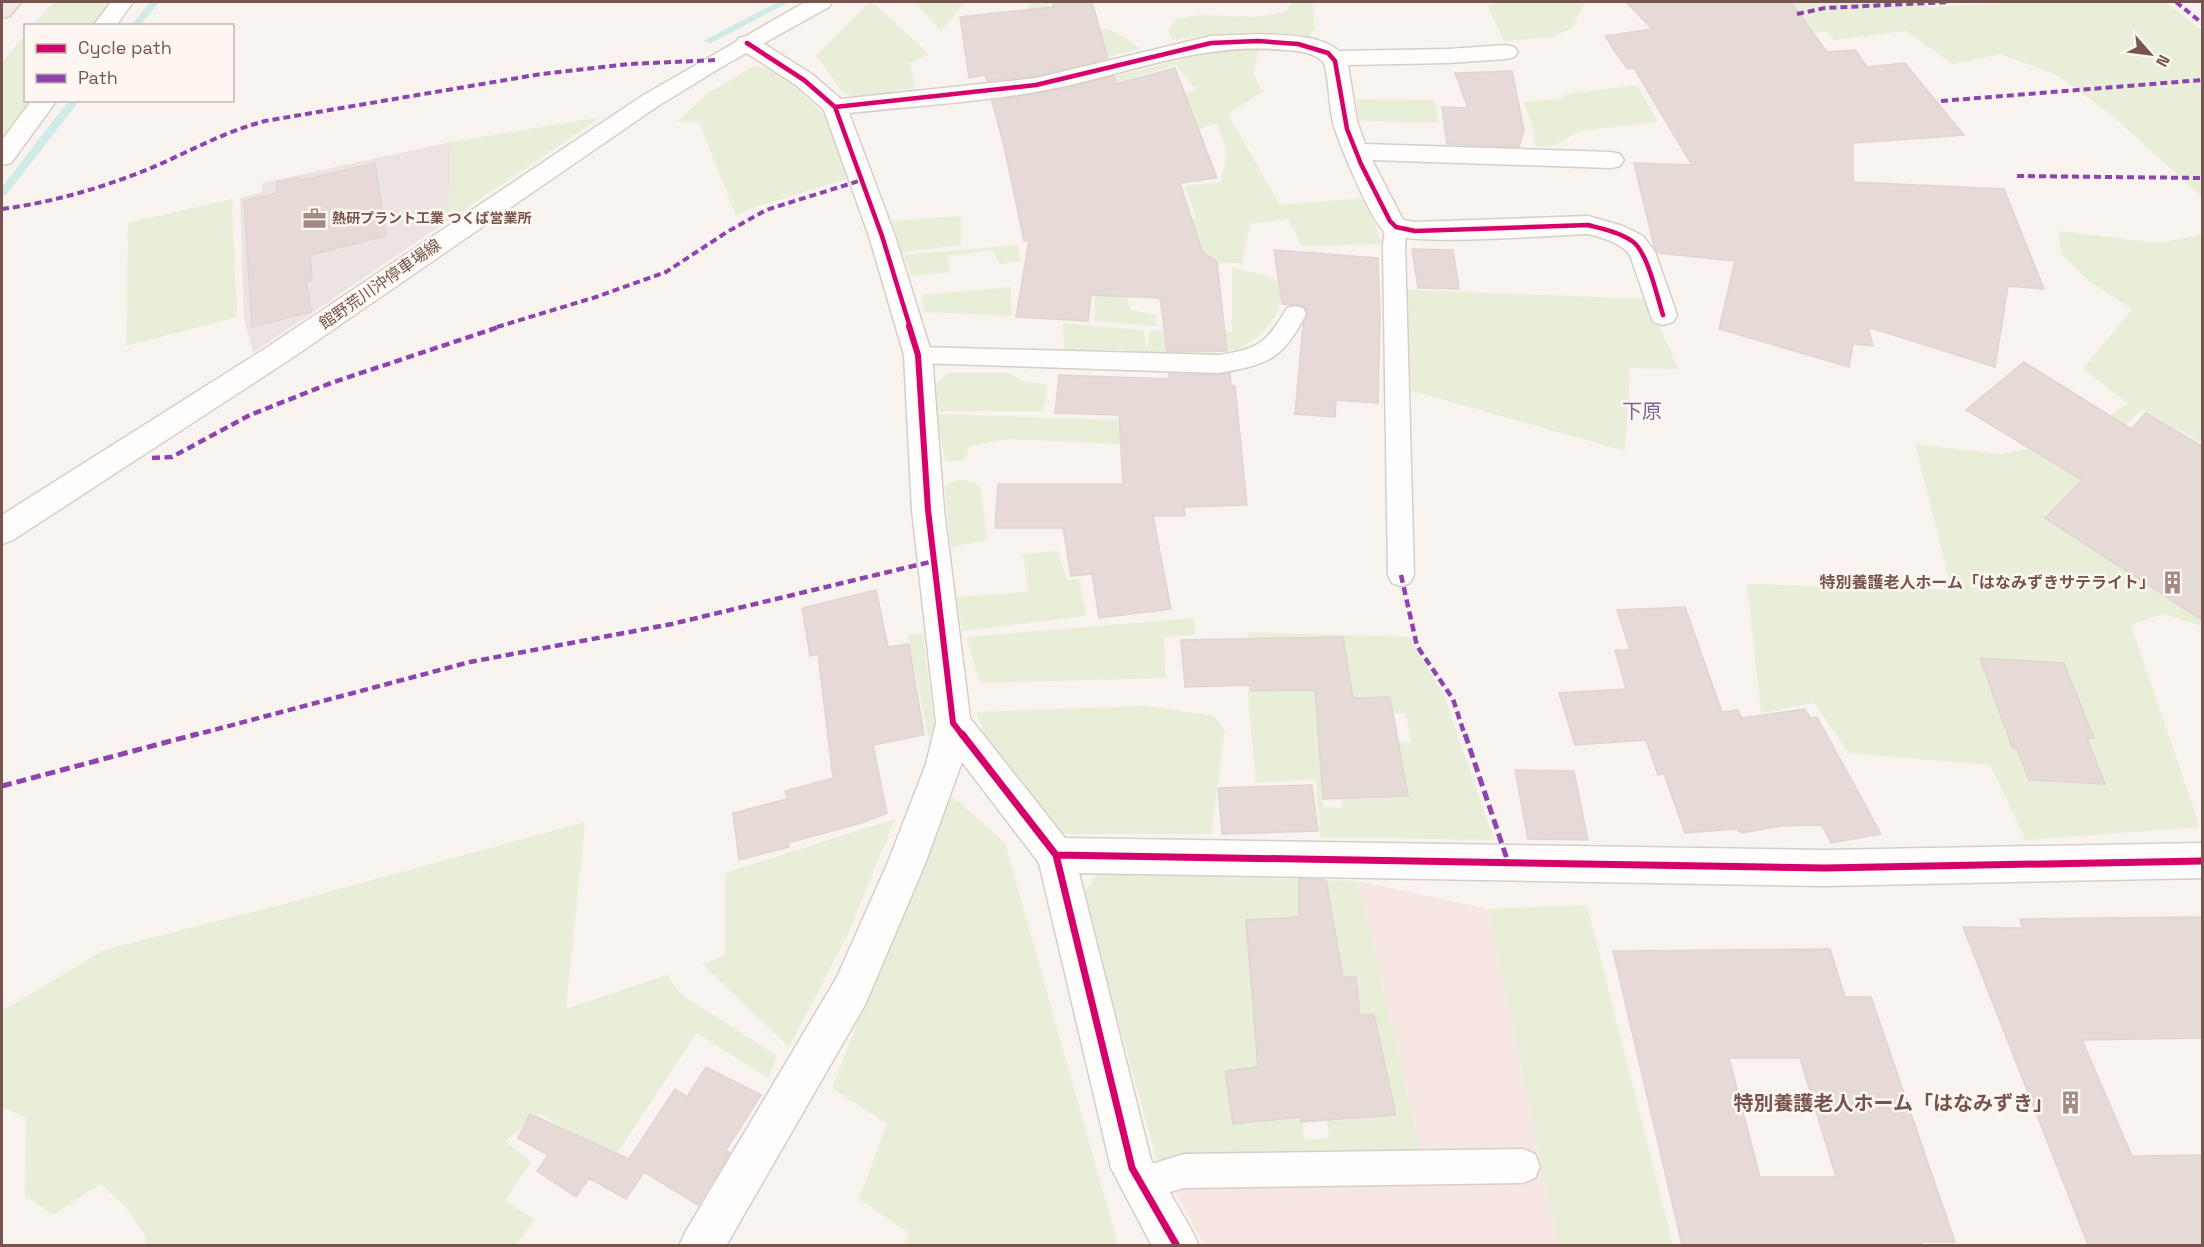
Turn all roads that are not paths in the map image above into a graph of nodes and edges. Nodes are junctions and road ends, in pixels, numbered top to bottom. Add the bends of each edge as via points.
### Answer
1 (10, 2) edge
2 (123, 2) edge
3 (821, 2) edge
4 (2, 11) edge
5 (106, 24) edge
6 (747, 43) junction
7 (1329, 47) junction
8 (1506, 52) dead end
9 (43, 102) edge
10 (835, 107) junction
11 (1357, 152) junction
12 (2, 157) edge
13 (1611, 160) dead end
14 (1396, 227) junction
15 (1295, 314) dead end
16 (1664, 315) dead end
17 (918, 355) junction
18 (2, 531) edge
19 (1401, 576) dead end
20 (953, 723) junction
21 (1056, 855) junction
22 (2202, 861) edge
23 (1523, 1166) dead end
24 (1141, 1183) junction
25 (700, 1245) edge
26 (1177, 1245) edge

1 - 4 highway
2 - 5 street
3 - 6 street, 館野荒川沖停車場線
6 - 10 street via 821,90
6 - 18 street, 館野荒川沖停車場線 via 650,101 279,354
7 - 8 street via 1448,56
7 - 10 street via 1211,43 1036,85
7 - 11 street via 1346,128
9 - 12 street
10 - 17 street via 882,236
11 - 13 street
11 - 14 street
14 - 16 street via 1454,231 1588,225 1614,232 1634,242 1642,252
14 - 19 lane
15 - 17 lane via 1283,338 1261,357 1219,364
17 - 20 street via 928,510
20 - 21 street
20 - 25 street via 944,764 911,853 851,991
21 - 22 street via 1824,868
21 - 24 street via 1132,1168
23 - 24 lane via 1184,1171
24 - 26 street

